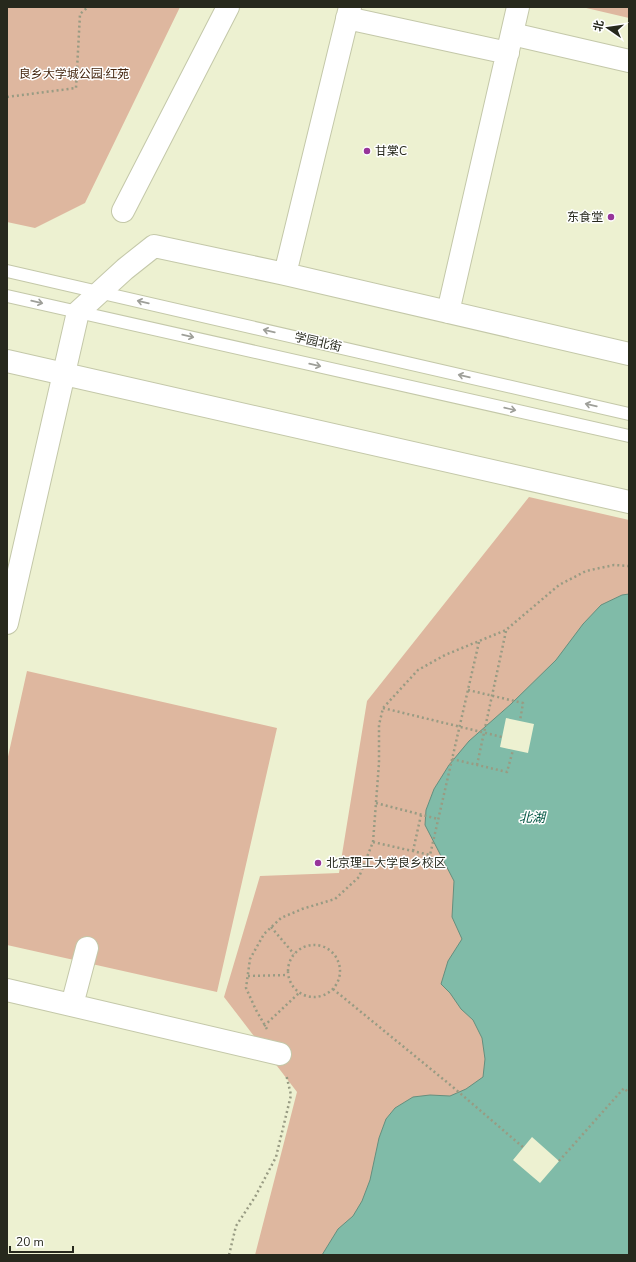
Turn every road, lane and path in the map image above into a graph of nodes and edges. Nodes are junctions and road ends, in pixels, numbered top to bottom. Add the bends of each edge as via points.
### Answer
1 (88, 7) edge
2 (228, 7) edge
3 (518, 7) edge
4 (348, 13) edge
5 (510, 44) junction
6 (629, 62) edge
7 (7, 97) edge
8 (123, 211) dead end
9 (7, 271) edge
10 (285, 274) junction
11 (99, 292) junction
12 (7, 296) edge
13 (78, 312) junction
14 (448, 312) junction
15 (629, 354) edge
16 (7, 361) edge
17 (64, 374) junction
18 (629, 414) edge
19 (629, 436) edge
20 (629, 502) edge
21 (629, 566) edge
22 (7, 623) edge
23 (506, 630) junction
24 (479, 642) junction
25 (468, 690) junction
26 (492, 696) junction
27 (383, 708) junction
28 (520, 721) dead end
29 (459, 727) junction
30 (502, 737) dead end
31 (513, 750) dead end
32 (452, 759) junction
33 (477, 765) junction
34 (376, 803) junction
35 (421, 815) junction
36 (438, 819) junction
37 (373, 842) junction
38 (412, 851) junction
39 (271, 927) junction
40 (87, 948) dead end
41 (294, 954) junction
42 (288, 975) junction
43 (248, 976) junction
44 (333, 988) junction
45 (7, 990) edge
46 (299, 993) junction
47 (72, 1005) junction
48 (265, 1025) junction
49 (244, 1046) junction
50 (280, 1054) junction
51 (629, 1093) edge
52 (524, 1148) dead end
53 (559, 1161) dead end
54 (229, 1255) edge

1 - 7 path via 80,14 76,88
2 - 8 street
3 - 5 street
4 - 5 street
4 - 10 street
5 - 6 street
5 - 14 street
9 - 11 lane, 学园北街
10 - 11 street via 154,246
10 - 14 street
11 - 13 street
18 -> 11 lane, 学园北街
12 -> 13 lane, 学园北街
13 - 17 street
13 -> 19 lane, 学园北街
14 - 15 street
16 - 17 street
17 - 20 street
17 - 22 street
21 - 23 path via 614,565 586,571 559,585
23 - 24 path
23 - 26 path
24 - 25 path
24 - 27 path via 445,655 418,670
25 - 26 path
25 - 29 path
26 - 28 path via 523,703
26 - 33 path
27 - 29 path
27 - 34 path via 379,725
29 - 30 path
29 - 32 path
31 - 33 path via 507,772
32 - 33 path
32 - 36 path
34 - 35 path
34 - 37 path
35 - 36 path
35 - 38 path
36 - 38 path via 430,855
37 - 38 path
37 - 39 path via 359,876 335,899 281,918
39 - 41 path
39 - 43 path via 264,934 250,959
40 - 47 street
41 - 42 path via 289,962
41 - 44 path via 308,945 325,947 332,952 338,959 340,968 340,976
42 - 43 path
42 - 46 path
43 - 48 path via 246,988
44 - 46 path via 324,996 315,998
44 - 52 path
45 - 47 street
46 - 48 path
47 - 49 street
48 - 49 path
48 - 50 path
49 - 50 street
50 - 54 path via 291,1095 276,1157 236,1226
51 - 53 path via 624,1088

